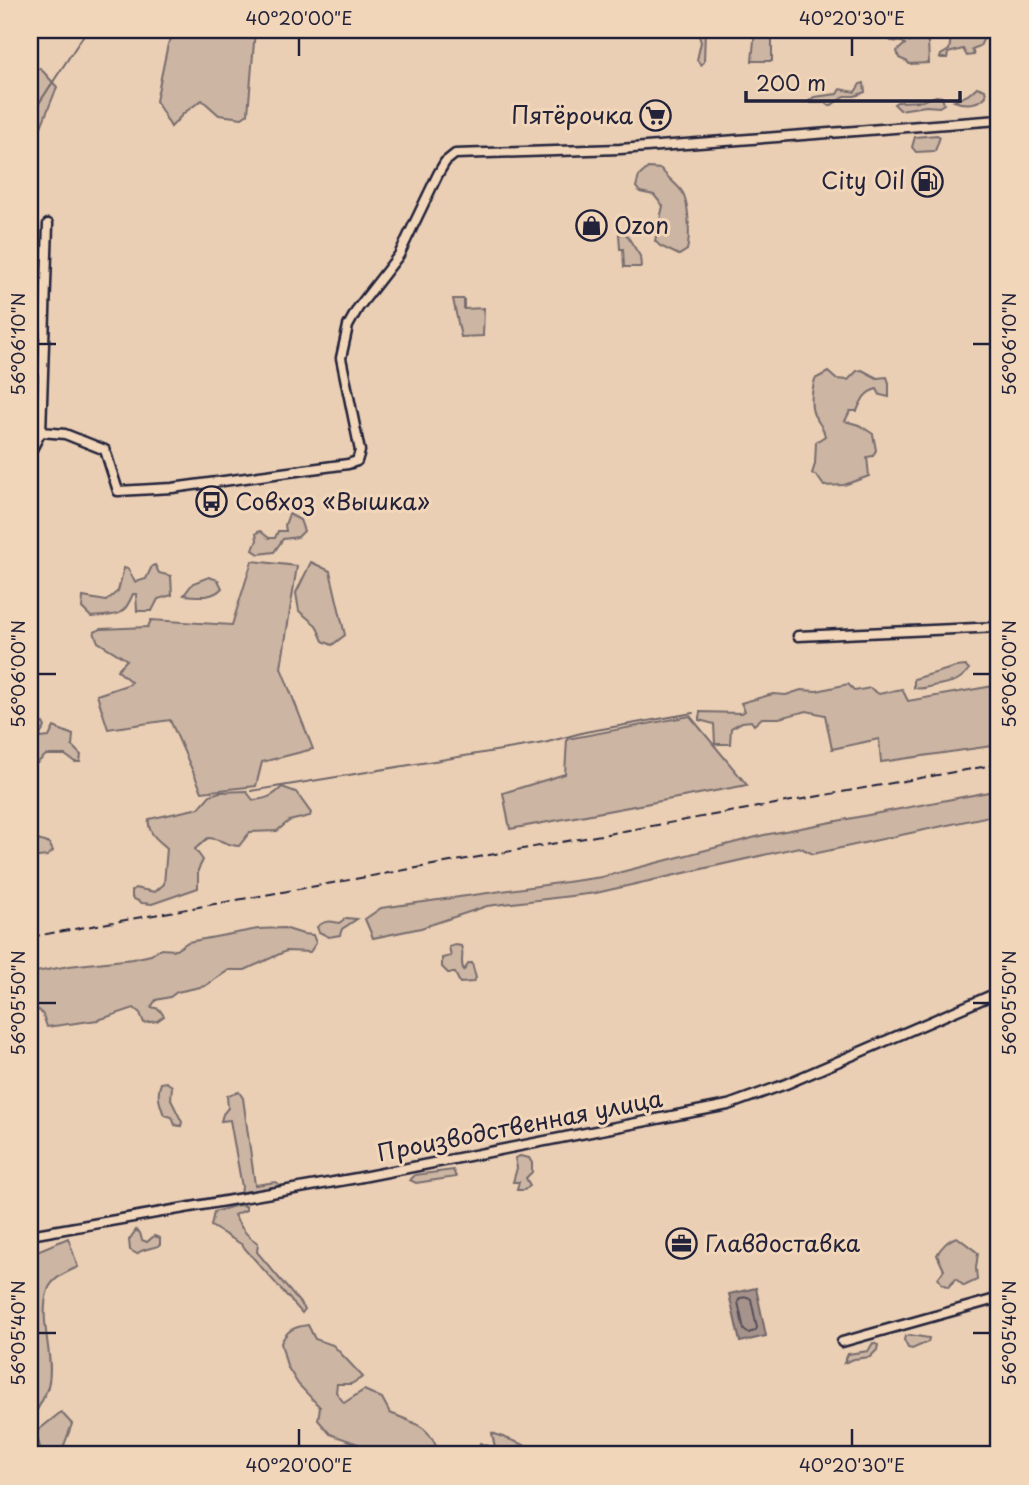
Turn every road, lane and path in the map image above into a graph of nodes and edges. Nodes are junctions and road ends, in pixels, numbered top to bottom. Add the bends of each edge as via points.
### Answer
1 (999, 120) edge
2 (48, 224) dead end
3 (41, 432) junction
4 (30, 453) edge
5 (999, 627) edge
6 (798, 636) dead end
7 (999, 992) edge
8 (30, 1236) edge
9 (999, 1298) edge
10 (842, 1342) dead end

1 - 3 street via 620,149 455,154 438,174 398,256 348,326 341,358 358,438 357,461 172,488 118,491 106,450 65,434
2 - 3 street
3 - 4 street
5 - 6 street
7 - 8 street, Производственная улица via 728,1105
9 - 10 street

